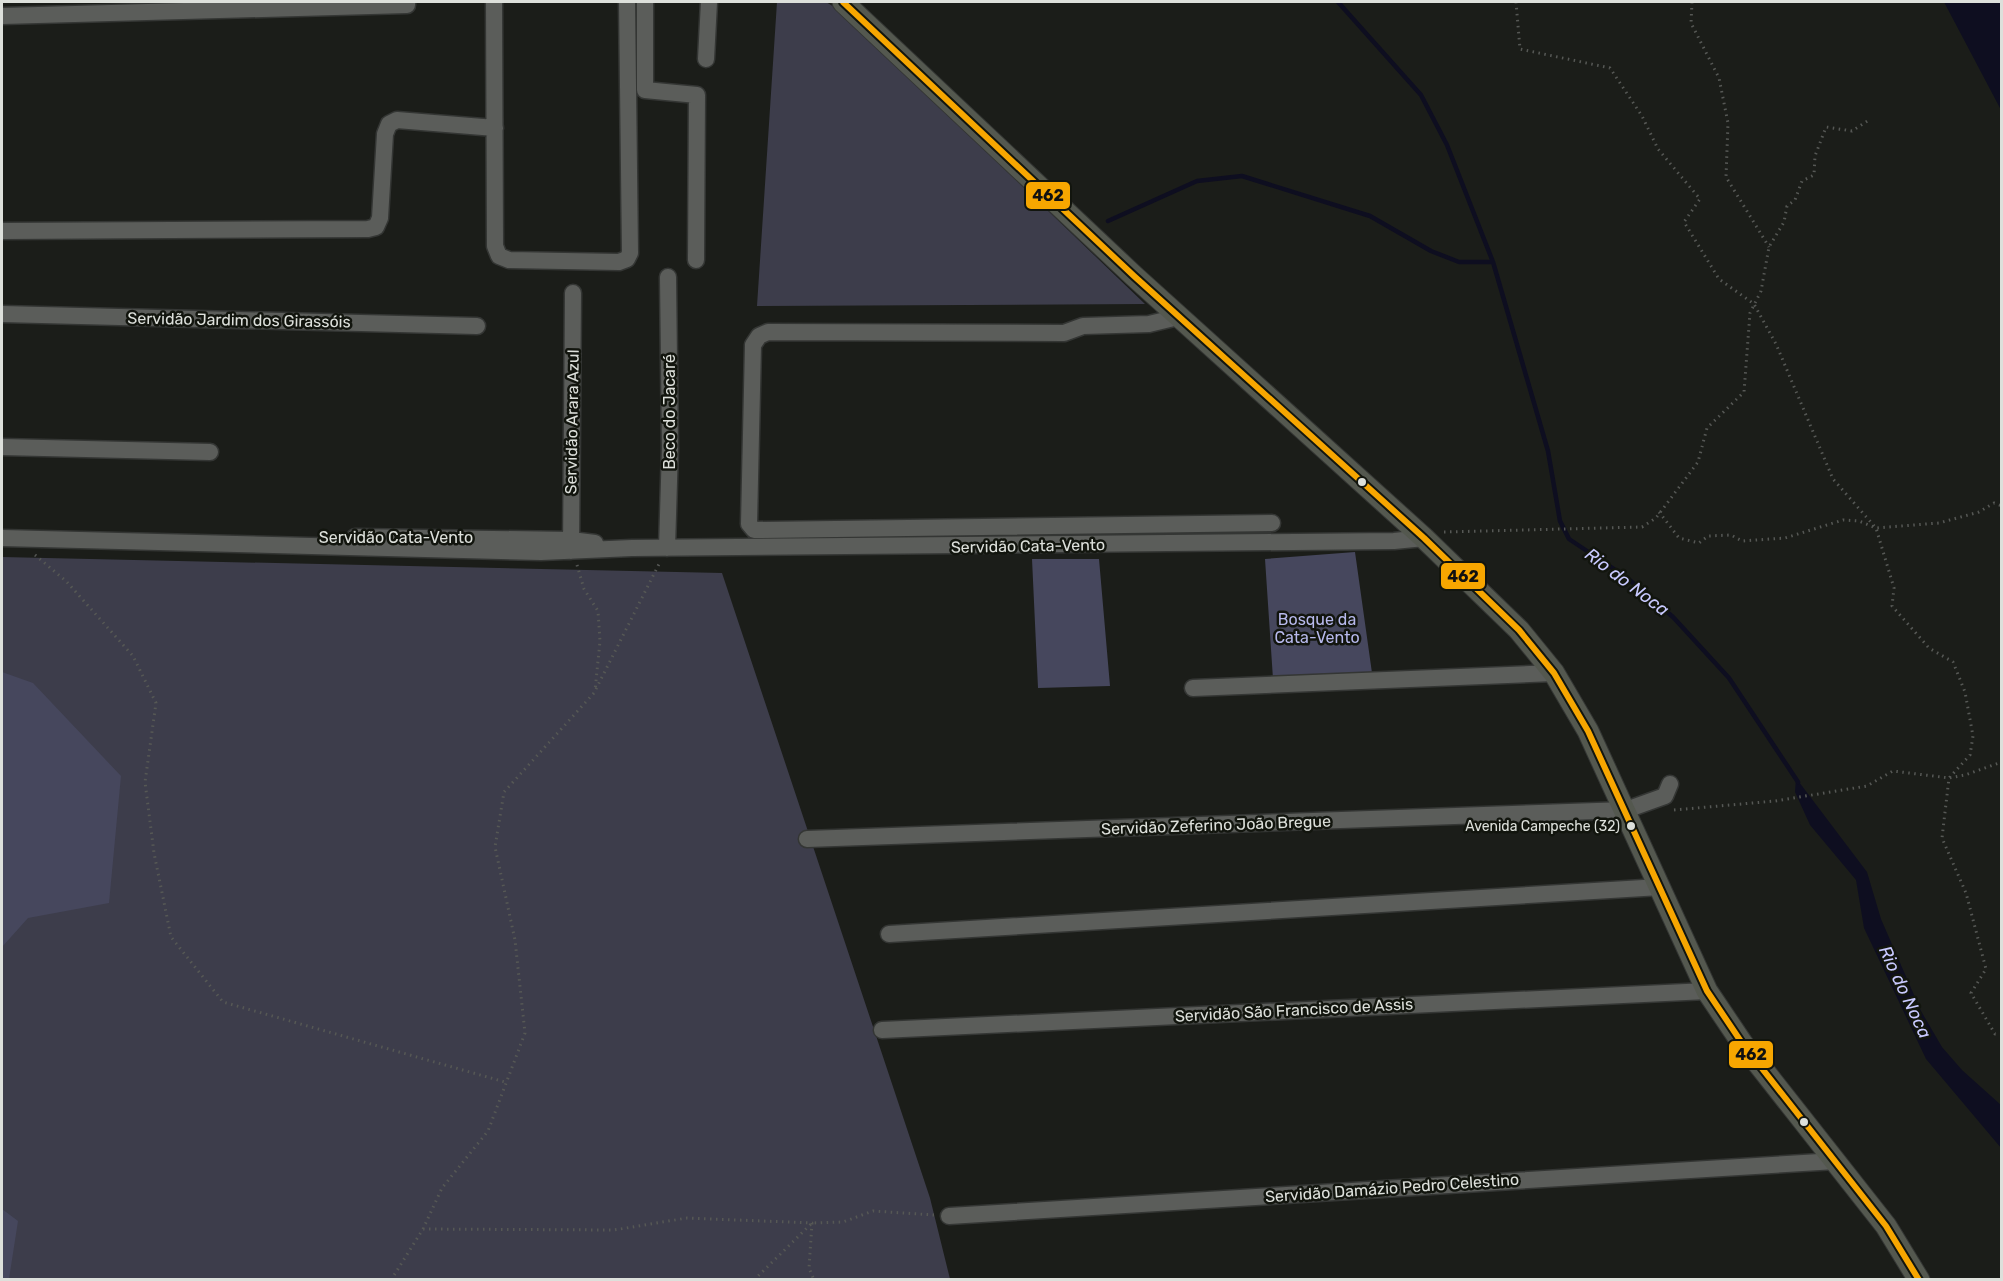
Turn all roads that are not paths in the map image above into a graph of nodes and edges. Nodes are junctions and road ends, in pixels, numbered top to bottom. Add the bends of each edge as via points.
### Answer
1 (407, 2) edge
2 (494, 2) edge
3 (627, 2) edge
4 (645, 2) edge
5 (709, 2) edge
6 (843, 2) edge
7 (2, 15) edge
8 (706, 59) dead end
9 (495, 128) junction
10 (2, 231) edge
11 (696, 260) dead end
12 (668, 277) dead end
13 (573, 293) dead end
14 (2, 314) edge
15 (1178, 316) junction
16 (477, 326) dead end
17 (2, 447) edge
18 (210, 452) dead end
19 (1272, 523) dead end
20 (924, 528) junction
21 (8, 538) edge
22 (1424, 538) junction
23 (571, 546) junction
24 (924, 547) junction
25 (667, 548) junction
26 (1554, 673) junction
27 (1193, 688) dead end
28 (1670, 784) dead end
29 (1626, 810) junction
30 (807, 839) dead end
31 (1660, 887) junction
32 (889, 934) dead end
33 (1707, 991) junction
34 (882, 1030) dead end
35 (1836, 1161) junction
36 (949, 1216) road end
37 (1918, 1280) edge

1 - 7 street via 407,6
2 - 9 street
3 - 9 street via 627,259 509,260 499,256 495,246
4 - 11 street via 645,90 697,95
5 - 8 street
6 - 15 main road
9 - 10 street via 397,120 388,124 380,218 376,226 368,229
12 - 25 street, Beco do Jacaré
13 - 23 street, Servidão Arara Azul
14 - 16 street, Servidão Jardim dos Girassóis
15 - 20 street via 1149,324 1083,326 1064,333 768,332 759,336 753,345 748,516 754,530
15 - 22 main road
17 - 18 street
19 - 20 street
20 - 24 street
21 - 23 street, Servidão Cata-Vento via 159,543 221,537
22 - 24 street, Servidão Cata-Vento via 1394,542
22 - 26 main road via 1503,612
23 - 25 street, Servidão Cata-Vento
24 - 25 street, Servidão Cata-Vento
26 - 27 street
26 - 29 main road via 1588,731
28 - 29 street, Servidão Zeferino João Bregue via 1665,796
29 - 30 street, Servidão Zeferino João Bregue
29 - 31 main road
31 - 32 street
31 - 33 main road
33 - 34 street, Servidão São Francisco de Assis
33 - 35 main road via 1742,1043
35 - 36 street, Servidão Damázio Pedro Celestino
35 - 37 main road via 1886,1226

